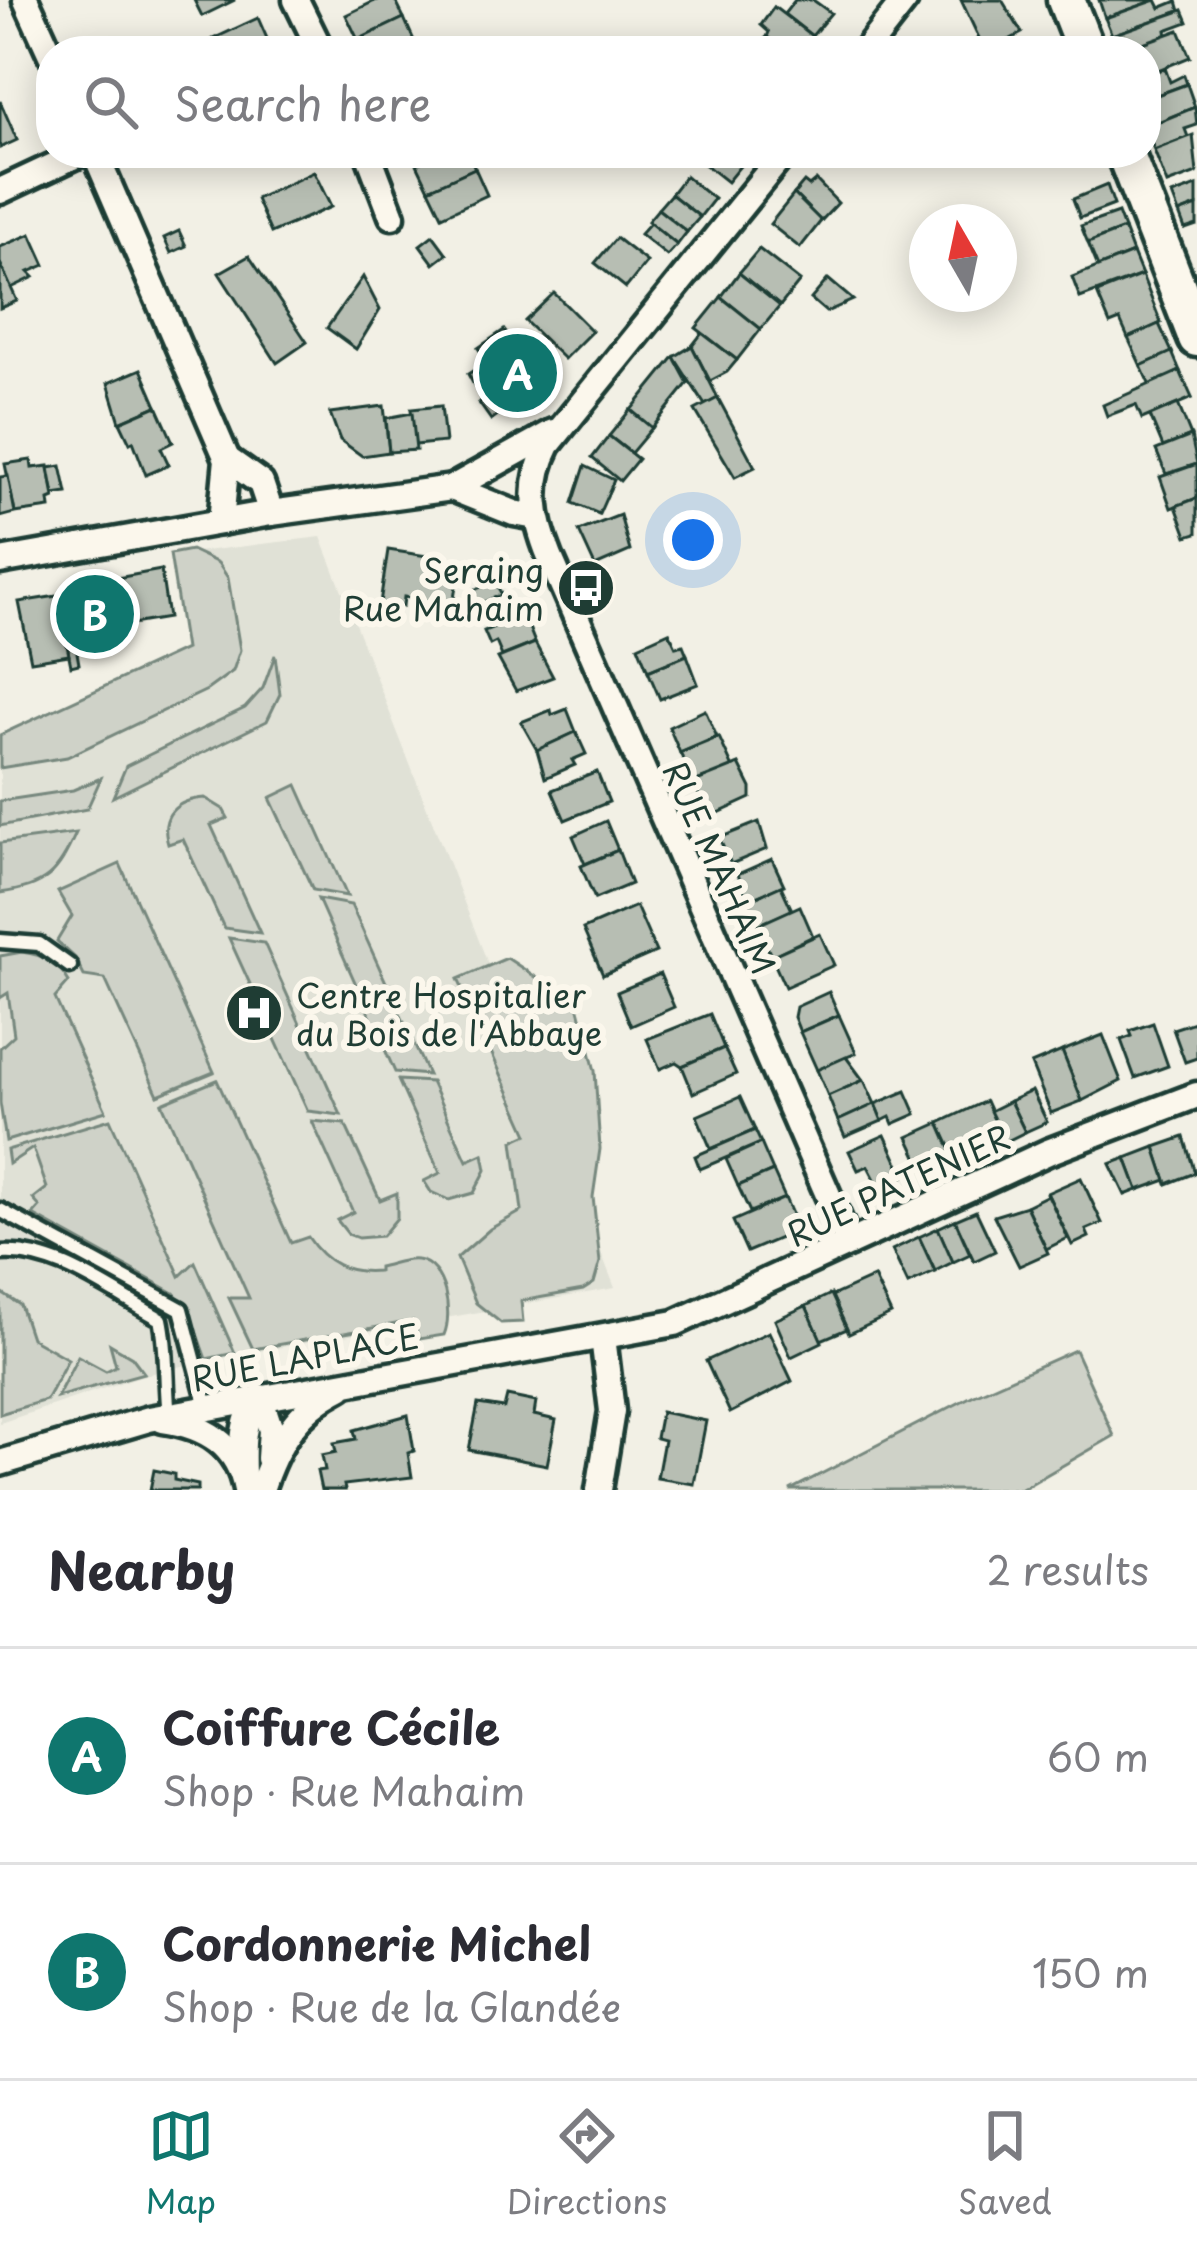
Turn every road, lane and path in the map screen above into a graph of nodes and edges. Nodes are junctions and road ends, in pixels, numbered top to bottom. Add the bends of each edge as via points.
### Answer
1 (26, 0) edge
2 (296, 0) edge
3 (905, 0) edge
4 (1066, 0) edge
5 (42, 36) edge
6 (314, 36) edge
7 (877, 36) edge
8 (1080, 36) edge
9 (49, 168) edge
10 (101, 168) edge
11 (374, 168) edge
12 (772, 168) edge
13 (1132, 168) edge
14 (0, 191) edge
15 (392, 216) dead end
16 (1190, 298) edge
17 (1197, 338) edge
18 (563, 427) junction
19 (227, 458) junction
20 (452, 488) junction
21 (271, 513) junction
22 (536, 517) junction
23 (221, 522) junction
24 (0, 561) edge
25 (0, 941) edge
26 (70, 966) dead end
27 (1197, 1095) edge
28 (0, 1200) edge
29 (6, 1212) edge
30 (849, 1243) junction
31 (0, 1253) edge
32 (615, 1335) junction
33 (356, 1379) junction
34 (260, 1396) junction
35 (207, 1407) junction
36 (159, 1417) junction
37 (0, 1463) edge
38 (254, 1481) edge
39 (598, 1490) edge

1 - 5 street
2 - 6 street
3 - 7 street
4 - 8 street
9 - 14 street
10 - 19 street
11 - 15 street
12 - 18 street, RUE MAHAIM
13 - 16 street
16 - 17 street
18 - 20 street, RUE MAHAIM
18 - 22 street, RUE MAHAIM via 540,462
19 - 21 street via 261,484
19 - 23 street
20 - 21 street, RUE MAHAIM
20 - 22 street, RUE MAHAIM
21 - 23 street, RUE MAHAIM
22 - 30 street, RUE MAHAIM
23 - 24 street, RUE MAHAIM
25 - 26 lane via 39,944
27 - 30 street, RUE PATENIER via 1048,1151
28 - 29 lane
29 - 35 lane via 181,1309
30 - 32 street, RUE PATENIER via 700,1313
31 - 36 lane via 49,1259 160,1319 168,1348
32 - 33 street, RUE LAPLACE
32 - 39 street
33 - 34 street, RUE LAPLACE
33 - 38 street via 300,1416
34 - 35 street, RUE LAPLACE
34 - 38 street via 244,1434
35 - 36 street, RUE LAPLACE
36 - 37 street, RUE LAPLACE
36 - 38 street via 215,1436

